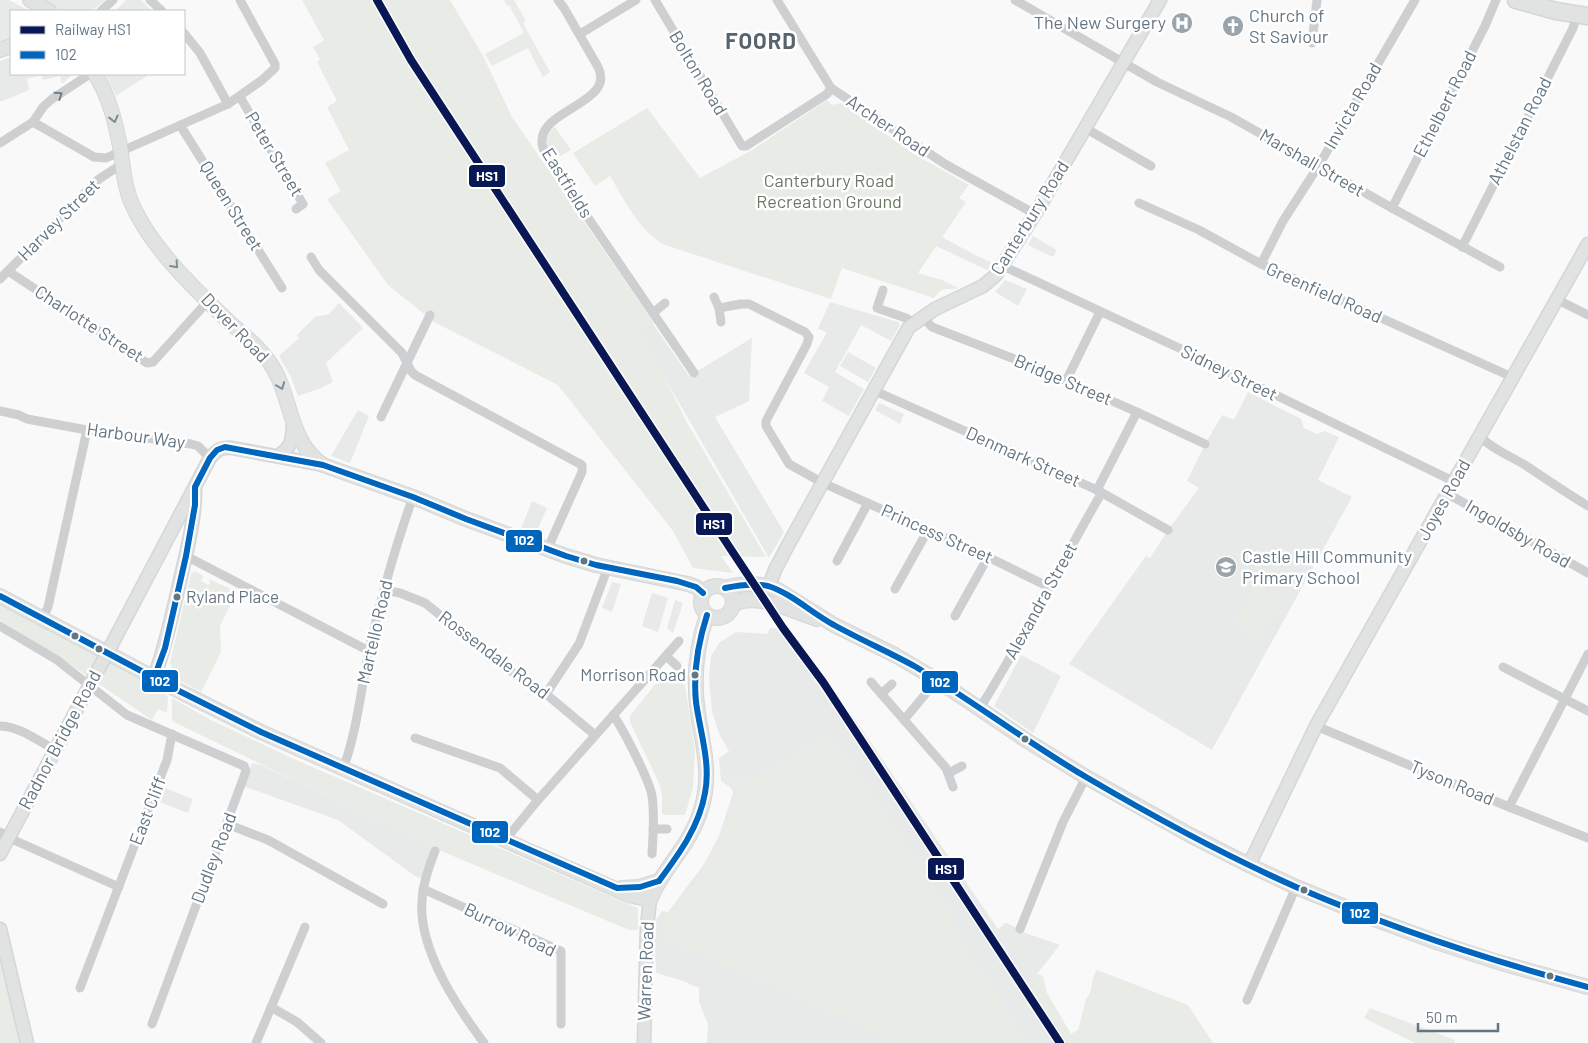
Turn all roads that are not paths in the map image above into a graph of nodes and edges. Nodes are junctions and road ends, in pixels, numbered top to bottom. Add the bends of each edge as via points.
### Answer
1 (30, 0) edge
2 (113, 0) edge
3 (150, 0) edge
4 (240, 0) edge
5 (558, 0) edge
6 (636, 0) edge
7 (655, 0) edge
8 (777, 0) edge
9 (1015, 0) edge
10 (1160, 0) edge
11 (1317, 0) edge
12 (1415, 0) edge
13 (1496, 0) edge
14 (1516, 0) edge
15 (47, 10) edge
16 (102, 10) edge
17 (161, 10) edge
18 (1583, 16) edge
19 (185, 34) edge
20 (580, 34) junction
21 (1312, 43) dead end
22 (1123, 63) junction
23 (88, 75) edge
24 (96, 75) edge
25 (832, 88) junction
26 (240, 97) junction
27 (228, 104) junction
28 (33, 122) junction
29 (180, 125) junction
30 (1085, 128) junction
31 (0, 143) edge
32 (121, 158) junction
33 (1318, 165) junction
34 (1151, 166) dead end
35 (1139, 203) dead end
36 (1392, 208) junction
37 (296, 209) dead end
38 (1035, 214) junction
39 (1588, 244) edge
40 (1462, 247) junction
41 (310, 257) dead end
42 (1261, 264) junction
43 (1003, 266) junction
44 (1500, 267) dead end
45 (8, 271) junction
46 (0, 279) edge
47 (282, 288) dead end
48 (883, 290) dead end
49 (714, 296) dead end
50 (1558, 300) junction
51 (208, 301) junction
52 (665, 304) dead end
53 (719, 308) junction
54 (1100, 312) junction
55 (653, 313) junction
56 (430, 315) dead end
57 (1588, 315) edge
58 (918, 320) junction
59 (721, 322) dead end
60 (407, 365) junction
61 (694, 374) dead end
62 (1512, 377) junction
63 (1066, 381) junction
64 (875, 390) junction
65 (0, 411) edge
66 (1137, 412) junction
67 (381, 417) dead end
68 (293, 423) junction
69 (86, 430) junction
70 (1479, 436) junction
71 (1205, 444) dead end
72 (278, 456) junction
73 (210, 458) junction
74 (323, 465) junction
75 (1455, 482) junction
76 (824, 483) junction
77 (195, 487) junction
78 (1099, 492) junction
79 (1448, 494) junction
80 (413, 497) junction
81 (868, 504) junction
82 (1588, 506) edge
83 (928, 530) junction
84 (1168, 530) dead end
85 (170, 533) junction
86 (189, 541) junction
87 (547, 550) junction
88 (186, 556) junction
89 (988, 557) junction
90 (837, 561) dead end
91 (608, 567) junction
92 (1588, 574) edge
93 (770, 586) junction
94 (1049, 587) junction
95 (726, 588) junction
96 (895, 589) dead end
97 (384, 590) junction
98 (703, 593) junction
99 (0, 596) edge
100 (733, 605) junction
101 (707, 615) junction
102 (956, 616) dead end
103 (43, 618) junction
104 (834, 625) junction
105 (0, 626) edge
106 (679, 641) dead end
107 (369, 651) junction
108 (1588, 654) edge
109 (666, 656) junction
110 (677, 666) dead end
111 (1502, 667) dead end
112 (154, 678) junction
113 (937, 680) junction
114 (871, 682) dead end
115 (892, 684) dead end
116 (546, 694) junction
117 (881, 694) junction
118 (1565, 699) junction
119 (980, 708) junction
120 (1588, 711) edge
121 (613, 716) junction
122 (904, 720) junction
123 (0, 726) edge
124 (1316, 726) junction
125 (172, 734) junction
126 (595, 735) junction
127 (415, 738) dead end
128 (55, 750) junction
129 (962, 766) dead end
130 (343, 769) junction
131 (949, 773) junction
132 (1086, 777) junction
133 (953, 787) dead end
134 (538, 800) junction
135 (1510, 807) junction
136 (227, 824) junction
137 (653, 829) junction
138 (667, 830) dead end
139 (4, 835) edge
140 (1588, 838) edge
141 (506, 839) junction
142 (435, 851) dead end
143 (0, 854) edge
144 (652, 854) dead end
145 (1249, 865) junction
146 (659, 881) junction
147 (119, 887) junction
148 (1296, 887) junction
149 (618, 888) junction
150 (424, 889) junction
151 (650, 900) junction
152 (383, 904) dead end
153 (305, 927) dead end
154 (0, 929) edge
155 (1020, 929) dead end
156 (1588, 986) edge
157 (80, 988) dead end
158 (1247, 1000) dead end
159 (271, 1007) junction
160 (152, 1024) dead end
161 (561, 1024) dead end
162 (27, 1043) edge
163 (256, 1043) edge
164 (322, 1043) edge
165 (484, 1043) edge
166 (644, 1043) edge

1 - 15 main road
2 - 16 street
3 - 17 street
4 - 26 street via 275,64 275,68
5 - 20 street, Eastfields
6 - 20 street
7 - 25 street, Bolton Road via 742,146 762,137
8 - 25 street, Archer Road
9 - 22 street, Marshall Street
10 - 22 street, Canterbury Road
11 - 21 street
12 - 33 street, Invicta Road
13 - 36 street, Ethelbert Road
14 - 18 highway
18 - 40 street, Athelstan Road via 1572,28
19 - 27 street via 200,53
20 - 55 street, Eastfields via 601,73 601,82 593,93 547,126 542,145 552,165
22 - 30 street, Canterbury Road
22 - 33 street, Marshall Street
28 -> 23 street via 52,99
24 -> 32 main road, Dover Road via 112,110
25 - 38 street, Archer Road via 945,164
26 - 27 street
26 - 37 street, Peter Street via 303,204
27 - 29 street
28 - 31 street
28 - 32 street via 94,157
29 - 32 street
29 - 47 street, Queen Street
30 - 34 street
30 - 38 street, Canterbury Road
32 - 45 street, Harvey Street
32 -> 51 main road, Dover Road via 126,188 145,229
33 - 36 street, Marshall Street
33 - 42 street, Invicta Road
35 - 42 street, Greenfield Road via 1199,230
36 - 40 street, Marshall Street
38 - 43 street, Canterbury Road
39 - 50 street, Joyes Road
40 - 44 street, Marshall Street
41 - 60 street via 402,353
42 - 62 street, Greenfield Road
43 - 54 street, Sidney Street
43 - 58 street, Canterbury Road via 983,286
45 - 46 street, Harvey Street
45 - 51 street, Charlotte Street via 148,363 153,362
48 - 58 street, Bridge Street via 877,308
49 - 53 street
50 - 57 street
50 - 62 street, Joyes Road
51 -> 68 main road, Dover Road via 271,363
52 - 55 street
53 - 59 street
53 - 76 street, Princess Street via 749,304 810,337 766,426 789,464
54 - 63 street
54 - 75 street, Sidney Street
55 - 61 street, Eastfields
56 - 60 street
58 - 63 street, Bridge Street
58 - 64 street
60 - 67 street
60 - 87 street via 415,375 582,465 582,472
62 - 70 street, Joyes Road
63 - 66 street, Bridge Street
64 - 76 street
64 - 78 street, Denmark Street
65 - 69 street, Harbour Way
66 - 71 street, Bridge Street
66 - 78 street, Alexandra Street
68 - 72 street via 291,443
68 - 74 main road, Dover Road via 308,451
69 - 73 street, Harbour Way via 191,444 198,446
69 - 103 street
70 - 75 street, Joyes Road
70 - 82 street
72 - 73 street via 226,447 216,450
72 - 74 street
73 - 77 street, Radnor Bridge Road
74 - 80 main road, Dover Road
75 - 79 street, Joyes Road
76 - 81 street, Princess Street
76 - 93 street via 788,545
77 - 85 street, Radnor Bridge Road
77 - 86 street
78 - 84 street, Denmark Street
78 - 94 street, Alexandra Street
79 - 92 street, Ingoldsby Road
79 - 124 street, Joyes Road
80 - 87 main road, Dover Road
80 - 97 street, Martello Road
81 - 83 street, Princess Street
81 - 90 street
83 - 89 street, Princess Street
83 - 96 street
85 - 86 street
85 - 128 street, Radnor Bridge Road, bridge
86 - 88 street
87 - 91 main road, Dover Road
88 - 107 street
88 - 112 street
89 - 94 street, Princess Street
89 - 102 street
91 - 98 main road, Dover Road via 682,583
91 - 116 street via 579,644
93 - 95 main road via 741,584
93 - 104 main road
94 - 119 street, Alexandra Street
95 - 98 main road via 711,587
95 - 100 main road via 732,596
97 - 107 street, Martello Road
97 - 116 street, Rossendale Road via 425,603 506,668
98 - 101 main road via 702,608
99 - 103 main road
100 - 101 main road via 723,617
100 - 104 main road via 741,600 754,600
101 - 146 main road via 695,668 707,770 705,792 692,832
103 - 112 main road
104 - 113 main road
105 - 125 street via 57,660 126,715
106 - 109 street
107 - 130 street, Martello Road
108 - 118 street
109 - 110 street
109 - 121 street
111 - 118 street
112 - 130 main road
113 - 119 main road
113 - 122 street
114 - 117 street
115 - 117 street
116 - 126 street, Rossendale Road
117 - 122 street
118 - 120 street
118 - 135 street
119 - 132 main road
121 - 126 street
121 - 137 street via 651,792
122 - 131 street
123 - 128 street via 22,731
124 - 135 street, Tyson Road
124 - 145 street, Joyes Road
125 - 136 street, Dudley Road via 244,766 245,776
125 - 147 street, East Cliff via 167,760
126 - 134 street
127 - 134 street via 500,768
128 - 139 street, Radnor Bridge Road
129 - 131 street
130 - 141 main road
131 - 133 street
132 - 145 main road
132 - 155 street via 1063,822
134 - 141 street
135 - 140 street, Tyson Road
136 - 152 street via 268,840
136 - 160 street, Dudley Road
137 - 138 street
137 - 144 street
139 - 143 street, Radnor Bridge Road
139 - 147 street
141 - 149 main road
142 - 150 street
145 - 148 main road
146 - 149 main road via 640,887
146 - 151 main road
147 - 157 street, East Cliff
148 - 156 main road via 1439,943
148 - 158 street
149 - 151 main road via 629,895
150 - 161 street, Burrow Road via 562,951
150 - 165 street via 424,928 436,965
151 - 166 street, Warren Road
153 - 159 street
154 - 162 street
159 - 163 street
159 - 164 street via 297,1022

